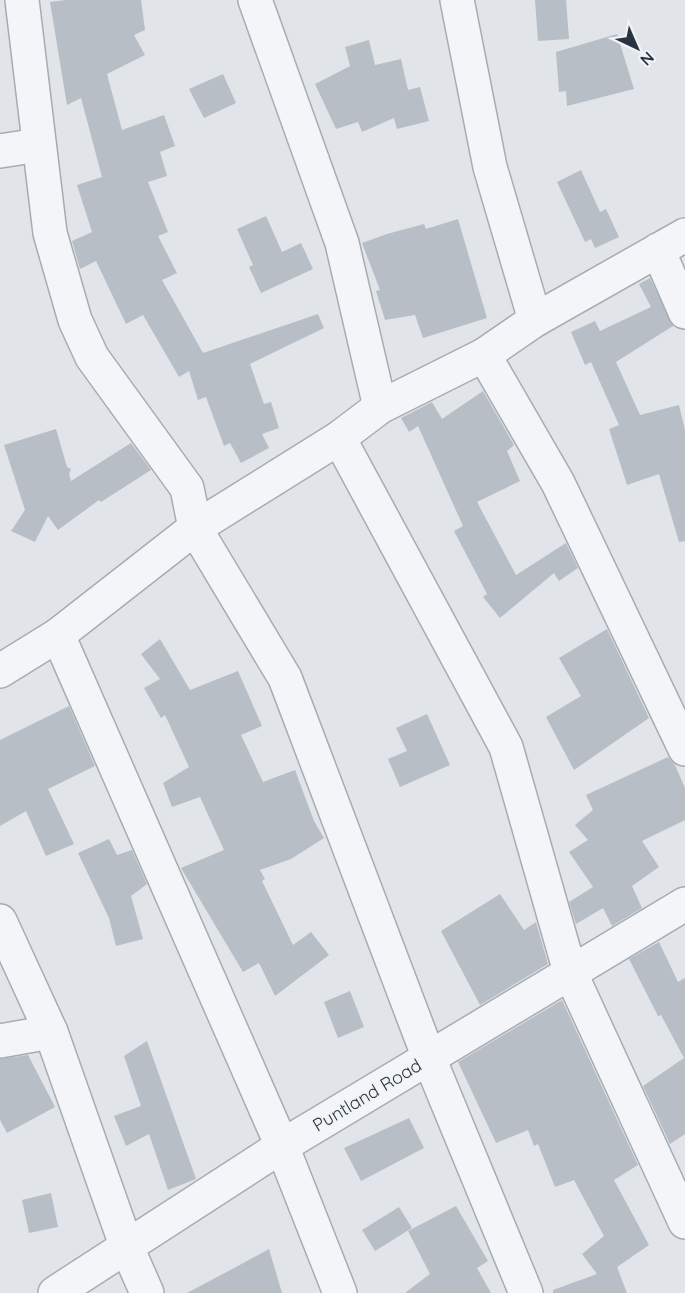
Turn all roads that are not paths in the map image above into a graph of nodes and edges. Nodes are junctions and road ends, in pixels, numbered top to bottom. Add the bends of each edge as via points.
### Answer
1 (22, 0) edge
2 (255, 0) edge
3 (457, 0) edge
4 (39, 145) junction
5 (0, 151) edge
6 (672, 243) edge
7 (685, 312) edge
8 (535, 320) junction
9 (484, 355) junction
10 (380, 407) junction
11 (339, 438) junction
12 (195, 528) junction
13 (58, 635) junction
14 (0, 671) edge
15 (685, 749) edge
16 (685, 904) edge
17 (0, 921) edge
18 (570, 972) junction
19 (51, 1032) junction
20 (0, 1041) edge
21 (429, 1058) junction
22 (282, 1146) junction
23 (685, 1222) edge
24 (126, 1245) junction
25 (55, 1293) edge
26 (147, 1293) edge
27 (340, 1293) edge
28 (526, 1293) edge

1 - 4 street
2 - 10 street via 342,243
3 - 8 street via 490,167
4 - 5 street
4 - 12 street via 50,233 75,320 92,357 187,488
6 - 7 street
6 - 8 street
8 - 9 street
9 - 10 street
9 - 15 street via 558,483
10 - 11 street
11 - 12 street
11 - 18 street via 506,747
12 - 13 street
12 - 21 street via 285,678
13 - 14 street
13 - 22 street
16 - 18 street, Puntland Road
17 - 19 street
18 - 21 street, Puntland Road
18 - 23 street
19 - 20 street
19 - 24 street
21 - 22 street, Puntland Road
21 - 28 street
22 - 24 street, Puntland Road
22 - 27 street
24 - 25 street, Puntland Road
24 - 26 street

